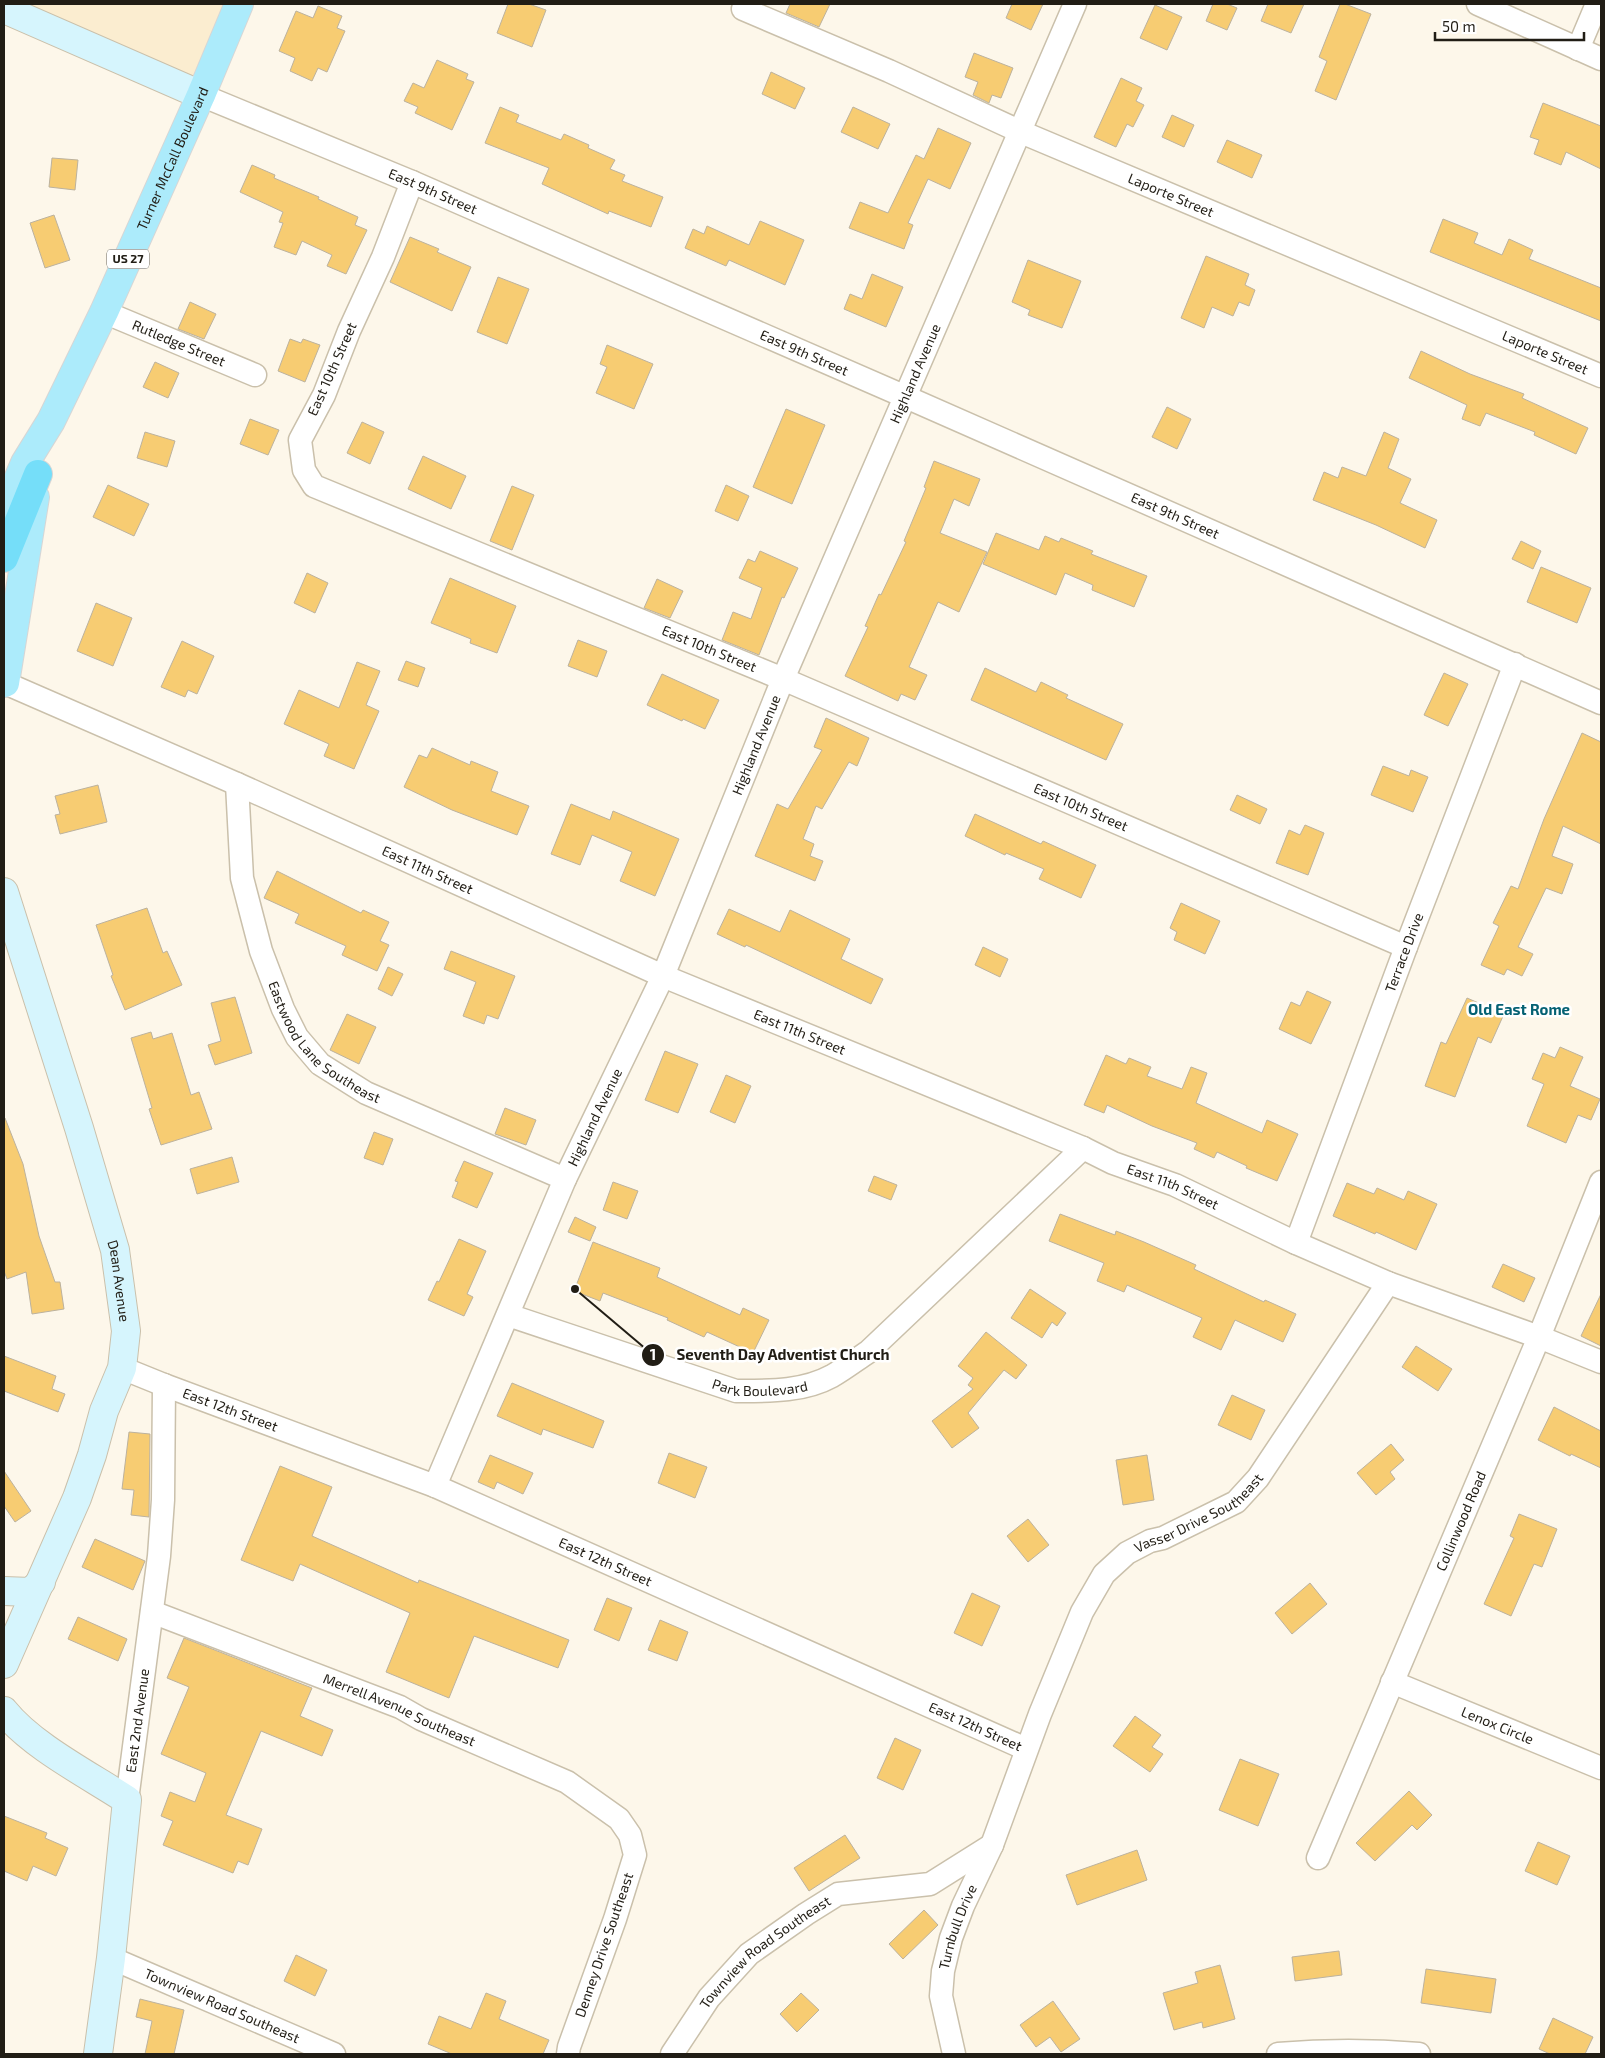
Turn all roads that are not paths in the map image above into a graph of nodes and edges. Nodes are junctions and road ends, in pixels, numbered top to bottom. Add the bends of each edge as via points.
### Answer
1 (240, 4) edge
2 (1075, 4) edge
3 (1478, 4) edge
4 (1597, 4) edge
5 (744, 6) edge
6 (4, 8) edge
7 (1578, 49) junction
8 (1601, 59) edge
9 (201, 95) junction
10 (1021, 132) junction
11 (412, 182) junction
12 (104, 312) junction
13 (255, 375) dead end
14 (1601, 376) edge
15 (906, 397) junction
16 (51, 420) junction
17 (38, 474) junction
18 (4, 512) edge
19 (4, 558) edge
20 (1514, 664) junction
21 (783, 680) junction
22 (4, 685) edge
23 (1601, 703) edge
24 (238, 784) junction
25 (4, 892) edge
26 (1406, 947) junction
27 (663, 976) junction
28 (1083, 1148) junction
29 (565, 1179) junction
30 (1601, 1182) edge
31 (1296, 1243) junction
32 (1388, 1283) junction
33 (508, 1315) junction
34 (1539, 1337) junction
35 (1601, 1362) edge
36 (122, 1368) junction
37 (164, 1385) junction
38 (435, 1486) junction
39 (41, 1582) junction
40 (4, 1591) edge
41 (152, 1612) junction
42 (4, 1664) edge
43 (1392, 1682) junction
44 (4, 1711) edge
45 (1026, 1748) junction
46 (1601, 1768) edge
47 (127, 1800) junction
48 (1006, 1805) joint
49 (630, 1835) joint
50 (992, 1845) junction
51 (1318, 1858) dead end
52 (111, 1958) junction
53 (98, 2054) edge
54 (334, 2054) edge
55 (568, 2054) edge
56 (672, 2054) edge
57 (954, 2054) edge
58 (1278, 2054) edge
59 (1419, 2054) edge

1 - 9 main road, Turner McCall Boulevard / US 27
2 - 10 street, Highland Avenue
3 - 7 street
4 - 7 street
5 - 10 street, Laporte Street
6 - 9 main road, East 9th Street
7 - 8 street
9 - 11 street, East 9th Street
9 - 12 main road, Turner McCall Boulevard / US 27
10 - 14 street, Laporte Street
10 - 15 street, Highland Avenue
11 - 15 street, East 9th Street
11 - 21 street, East 10th Street via 324,395 300,440 304,470 314,486
12 - 13 street, Rutledge Street
12 - 16 main road, Turner McCall Boulevard / US 27
15 - 20 street, East 9th Street
15 - 21 street, Highland Avenue
16 - 17 main road, Turner McCall Boulevard / US 27
16 - 18 main road, Turner McCall Boulevard / US 27 via 25,462
17 - 19 highway, Turner McCall Boulevard / US 27
17 - 22 main road
20 - 23 street, East 9th Street
20 - 26 street, Terrace Drive
21 - 26 street, East 10th Street
21 - 27 street, Highland Avenue
22 - 24 street, East 11th Street
24 - 27 street, East 11th Street
24 - 29 street, Eastwood Lane Southeast via 242,878 262,951 297,1037 320,1064 366,1093
25 - 36 main road, Dean Avenue via 80,1128 115,1250 126,1331
26 - 31 street, Terrace Drive
27 - 28 street, East 11th Street
27 - 29 street, Highland Avenue
28 - 31 street, East 11th Street via 1113,1163 1175,1185
28 - 33 street, Park Boulevard via 868,1352 830,1377 802,1387 736,1391
29 - 33 street, Highland Avenue
30 - 34 street, Collinwood Road
31 - 32 street, East 11th Street
32 - 34 street, East 11th Street
32 - 45 street, Vasser Drive Southeast via 1258,1478 1236,1502 1163,1538 1150,1540 1127,1553 1104,1574 1082,1612
33 - 38 street, Highland Avenue
34 - 35 street, East 11th Street
34 - 43 street, Collinwood Road
36 - 37 street, East 12th Street
36 - 39 main road, Dean Avenue via 104,1411 77,1498
37 - 38 street, East 12th Street
37 - 41 street, East 2nd Avenue via 163,1500
38 - 45 street, East 12th Street
39 - 40 main road via 31,1592
39 - 42 main road, Dean Avenue
41 - 47 street, East 2nd Avenue
41 - 49 street, Merrell Avenue Southeast via 400,1707 567,1782 619,1819
43 - 46 street, Lenox Circle
43 - 51 street, Collinwood Road
44 - 47 main road via 14,1724
45 - 48 street, East 12th Street
47 - 52 main road, East 2nd Avenue
48 - 50 street, Turnbull Drive
49 - 55 street, Denney Drive Southeast via 634,1855
50 - 56 street, Townview Road Southeast via 930,1884 838,1894 806,1914 749,1954 710,1998
50 - 57 street, Turnbull Drive via 963,1906 943,1970 941,1996
52 - 53 main road, East 2nd Avenue
52 - 54 street, Townview Road Southeast
58 - 59 street via 1321,2050

